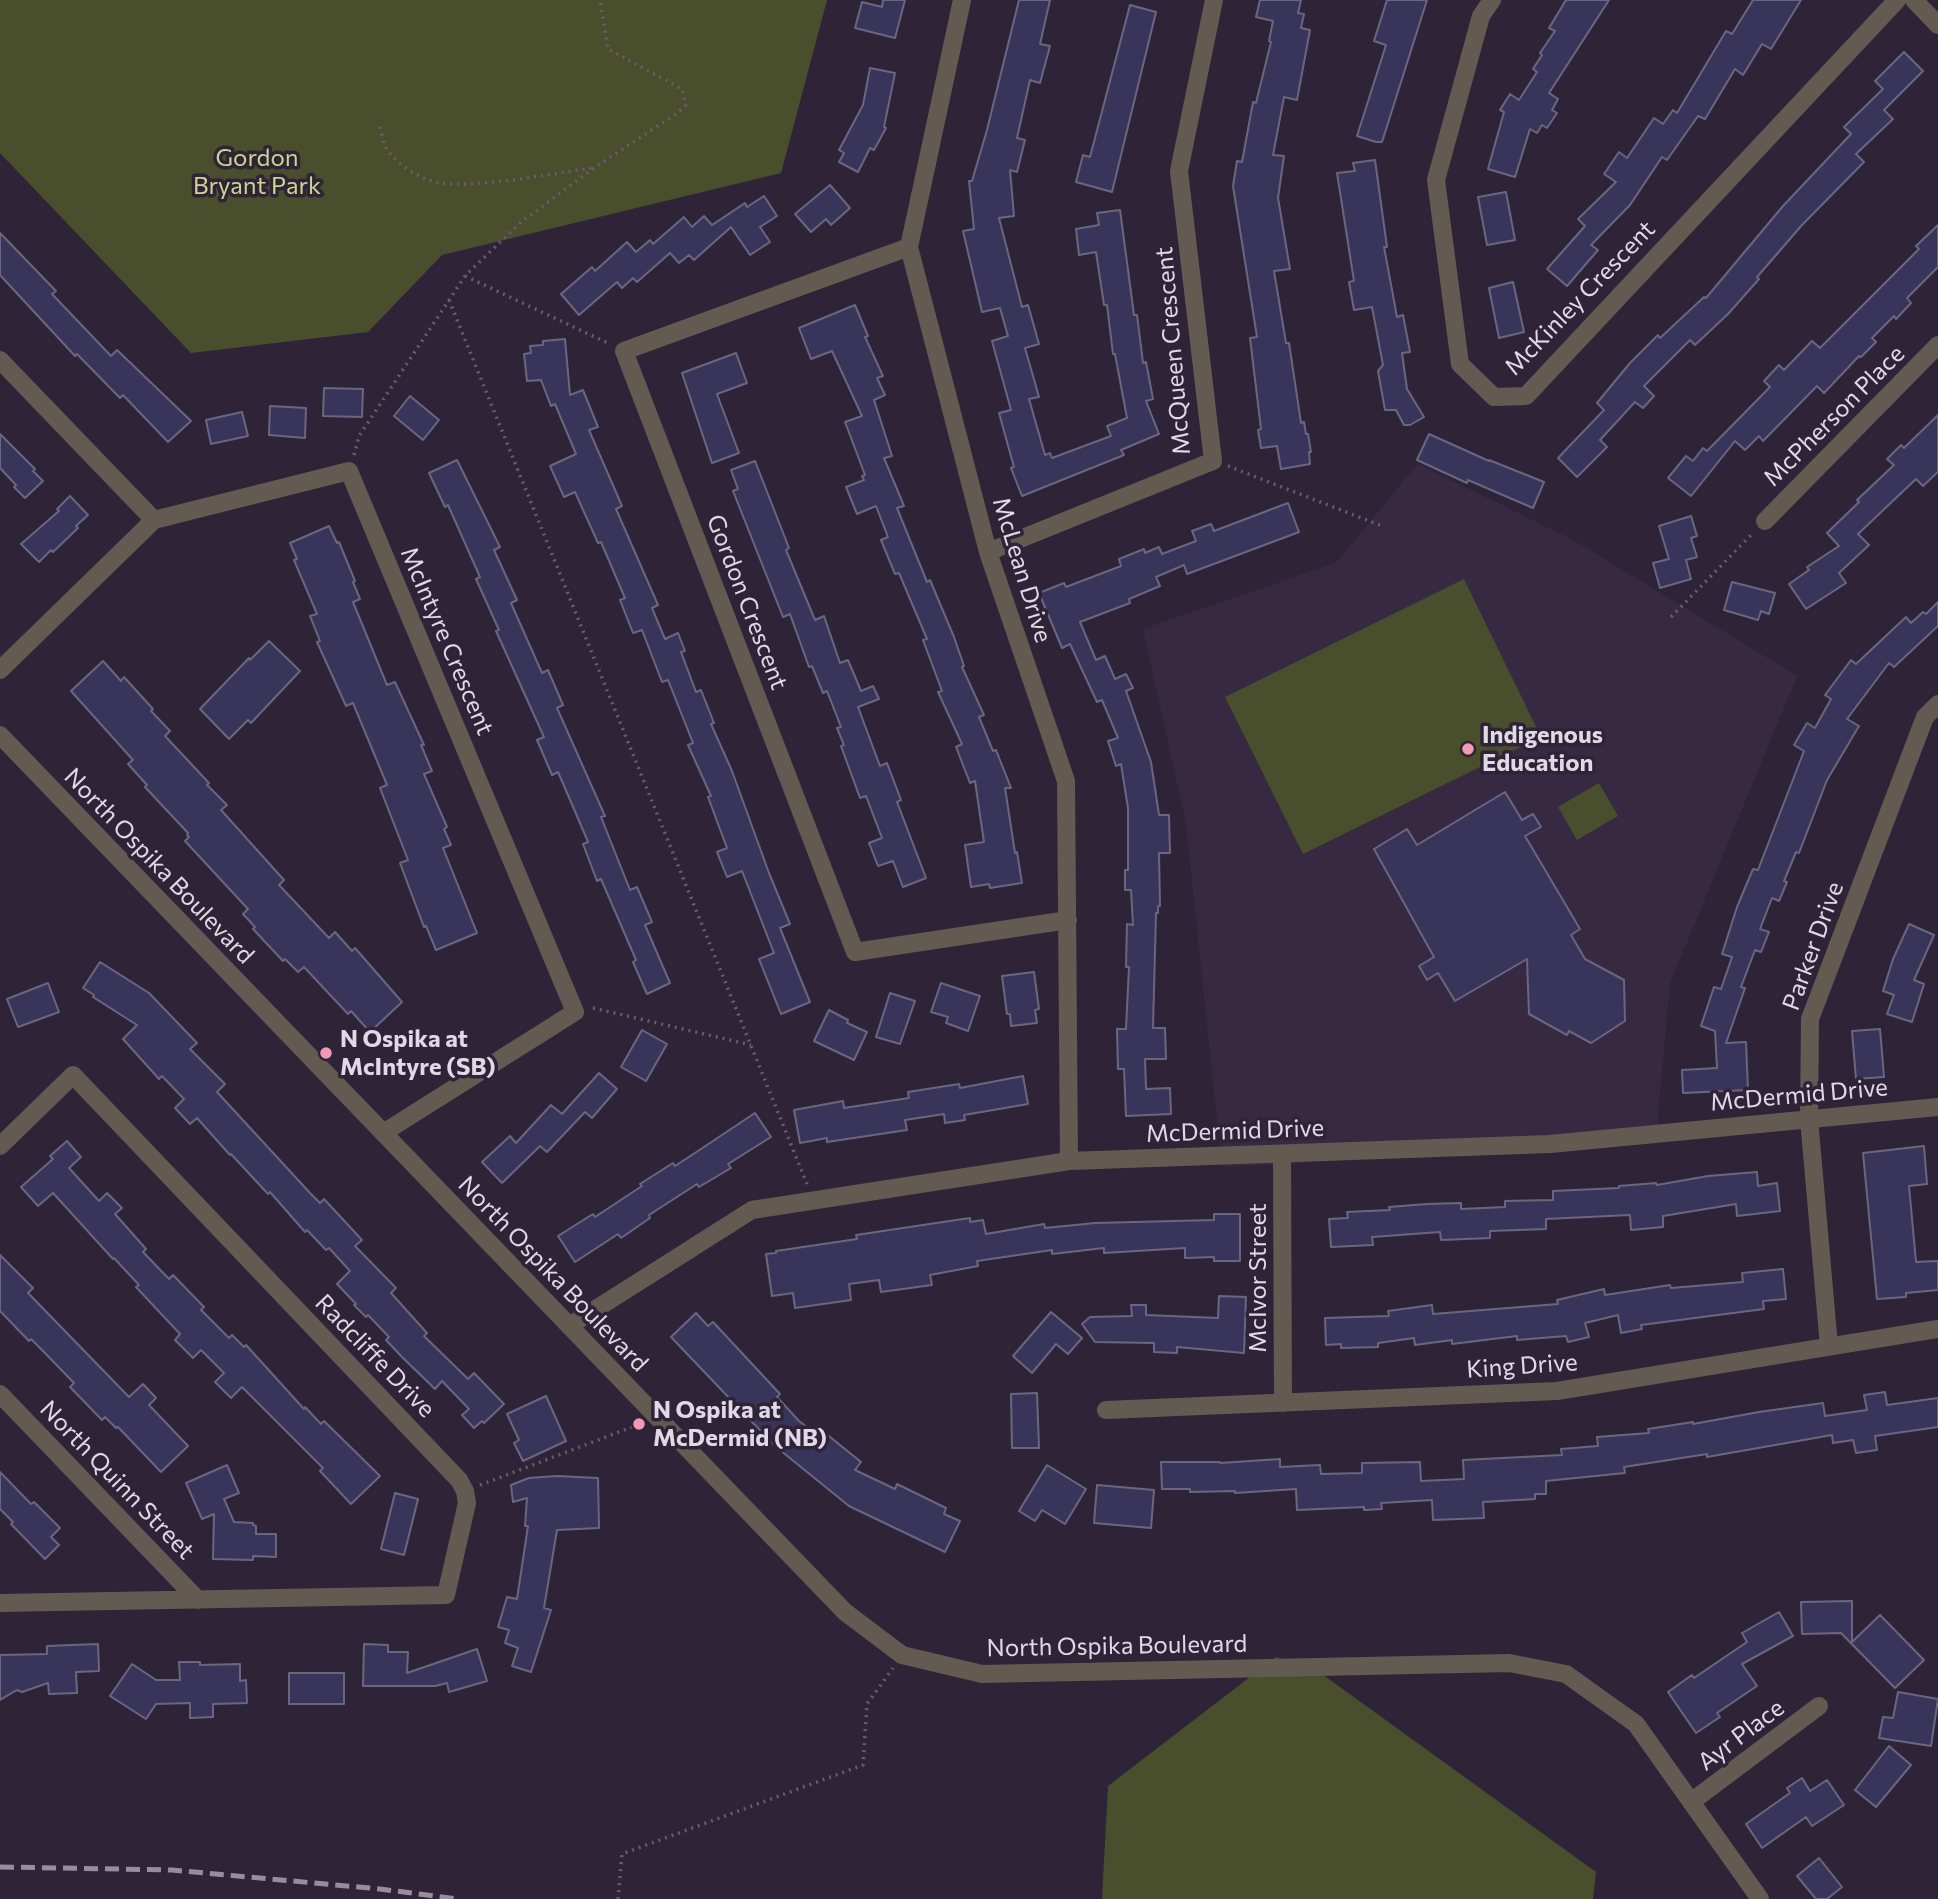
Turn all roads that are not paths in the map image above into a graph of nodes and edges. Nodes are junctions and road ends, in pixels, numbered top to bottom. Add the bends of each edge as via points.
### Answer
1 (962, 0) edge
2 (1214, 0) edge
3 (1492, 0) edge
4 (1897, 0) edge
5 (1914, 0) edge
6 (1938, 25) edge
7 (909, 247) junction
8 (1938, 345) edge
9 (0, 360) edge
10 (154, 520) junction
11 (1765, 521) road end
12 (988, 552) junction
13 (0, 670) edge
14 (1938, 705) edge
15 (0, 735) edge
16 (1068, 920) junction
17 (1938, 1107) edge
18 (1810, 1119) junction
19 (383, 1133) junction
20 (0, 1146) edge
21 (1282, 1154) junction
22 (1069, 1161) junction
23 (569, 1326) junction
24 (1938, 1329) edge
25 (1829, 1346) junction
26 (0, 1394) edge
27 (1283, 1403) junction
28 (1106, 1410) dead end
29 (198, 1600) junction
30 (0, 1603) edge
31 (1819, 1706) dead end
32 (1692, 1802) junction
33 (1760, 1899) edge

1 - 7 street, McLean Drive
2 - 12 street, McQueen Crescent via 1180,171 1213,461
3 - 4 street, McKinley Crescent via 1481,16 1436,180 1460,364 1494,397 1526,396
5 - 6 street
7 - 12 street, McLean Drive
7 - 16 street, Gordon Crescent via 624,351 855,953
8 - 11 street, McPherson Place
9 - 10 street
10 - 13 street
10 - 19 street, McIntyre Crescent via 349,471 575,1012
12 - 16 street, McLean Drive via 1066,781
14 - 18 street, Parker Drive via 1925,717 1810,1019
15 - 19 street, North Ospika Boulevard
16 - 22 street, McLean Drive
17 - 18 street, McDermid Drive
18 - 21 street, McDermid Drive via 1550,1144
18 - 25 street, Parker Drive
19 - 23 street, North Ospika Boulevard
20 - 29 street, Radcliffe Drive via 73,1075 465,1491 467,1503 446,1595
21 - 22 street, McDermid Drive
21 - 27 street, McIvor Street
22 - 23 street, McDermid Drive via 752,1210
23 - 32 street, North Ospika Boulevard via 845,1612 902,1655 982,1674 1509,1663 1566,1674 1636,1724
24 - 25 street, King Drive
25 - 27 street, King Drive via 1557,1391
26 - 29 street, North Quinn Street
27 - 28 street, King Drive
29 - 30 street
31 - 32 street, Ayr Place
32 - 33 street, North Ospika Boulevard

